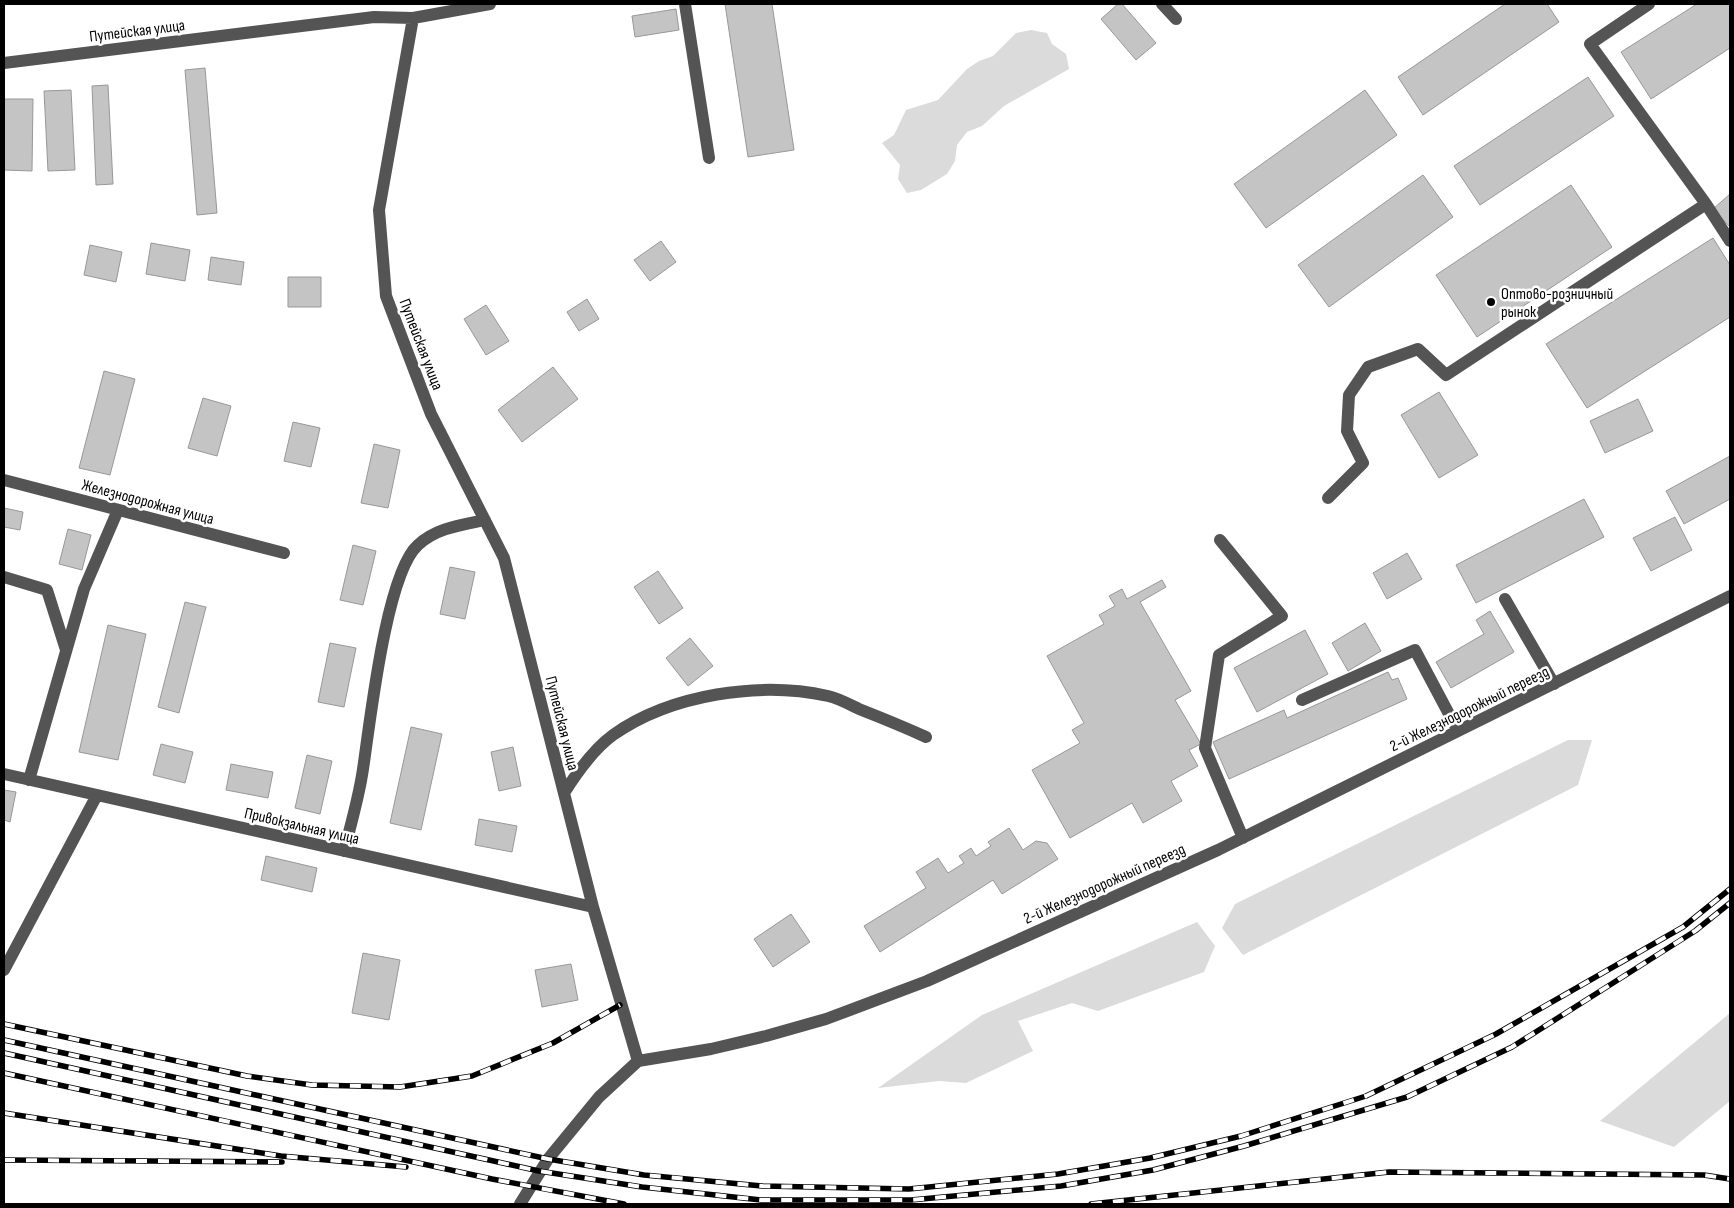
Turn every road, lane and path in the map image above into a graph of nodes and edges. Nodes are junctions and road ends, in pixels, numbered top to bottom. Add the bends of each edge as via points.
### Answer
1 (490, 4) edge
2 (685, 4) edge
3 (1162, 4) edge
4 (1649, 4) edge
5 (413, 18) junction
6 (1176, 20) dead end
7 (4, 63) edge
8 (710, 158) dead end
9 (1706, 204) junction
10 (1730, 242) edge
11 (4, 480) edge
12 (1328, 498) dead end
13 (118, 510) junction
14 (485, 520) junction
15 (1220, 540) dead end
16 (284, 553) dead end
17 (4, 577) edge
18 (1730, 596) edge
19 (1505, 599) dead end
20 (66, 650) junction
21 (1554, 684) junction
22 (1302, 700) dead end
23 (1458, 731) junction
24 (926, 736) dead end
25 (4, 774) edge
26 (29, 780) junction
27 (564, 793) junction
28 (97, 795) junction
29 (1243, 838) junction
30 (344, 851) junction
31 (593, 908) junction
32 (4, 970) edge
33 (638, 1061) junction
34 (520, 1204) edge

1 - 5 street
2 - 8 street
3 - 6 street
4 - 9 street via 1590,44
5 - 7 street, Путейская улица via 374,17
5 - 14 street, Путейская улица via 379,210 386,296 431,414
9 - 10 street
9 - 12 street via 1446,375 1418,349 1368,367 1349,395 1348,431 1363,463
11 - 13 street, Железнодорожная улица
13 - 16 street, Железнодорожная улица
13 - 20 street via 84,589
14 - 27 street, Путейская улица via 504,558
14 - 30 street via 438,531 416,545 404,567 390,609 363,771
15 - 29 street via 1282,616 1219,655 1205,748
17 - 20 street via 47,590
18 - 21 street, 2-й Железнодорожный переезд
19 - 21 street
20 - 26 street
21 - 23 street, 2-й Железнодорожный переезд
22 - 23 street via 1414,650
23 - 29 street, 2-й Железнодорожный переезд
24 - 27 street via 830,696 757,690 712,694 654,714 612,736 576,774
25 - 26 street, Привокзальная улица
26 - 28 street, Привокзальная улица
27 - 31 street, Путейская улица
28 - 30 street, Привокзальная улица
28 - 32 street
29 - 33 street, 2-й Железнодорожный переезд via 927,981 826,1019 711,1049
30 - 31 street, Привокзальная улица
31 - 33 street, Путейская улица
33 - 34 street via 599,1097 548,1159

